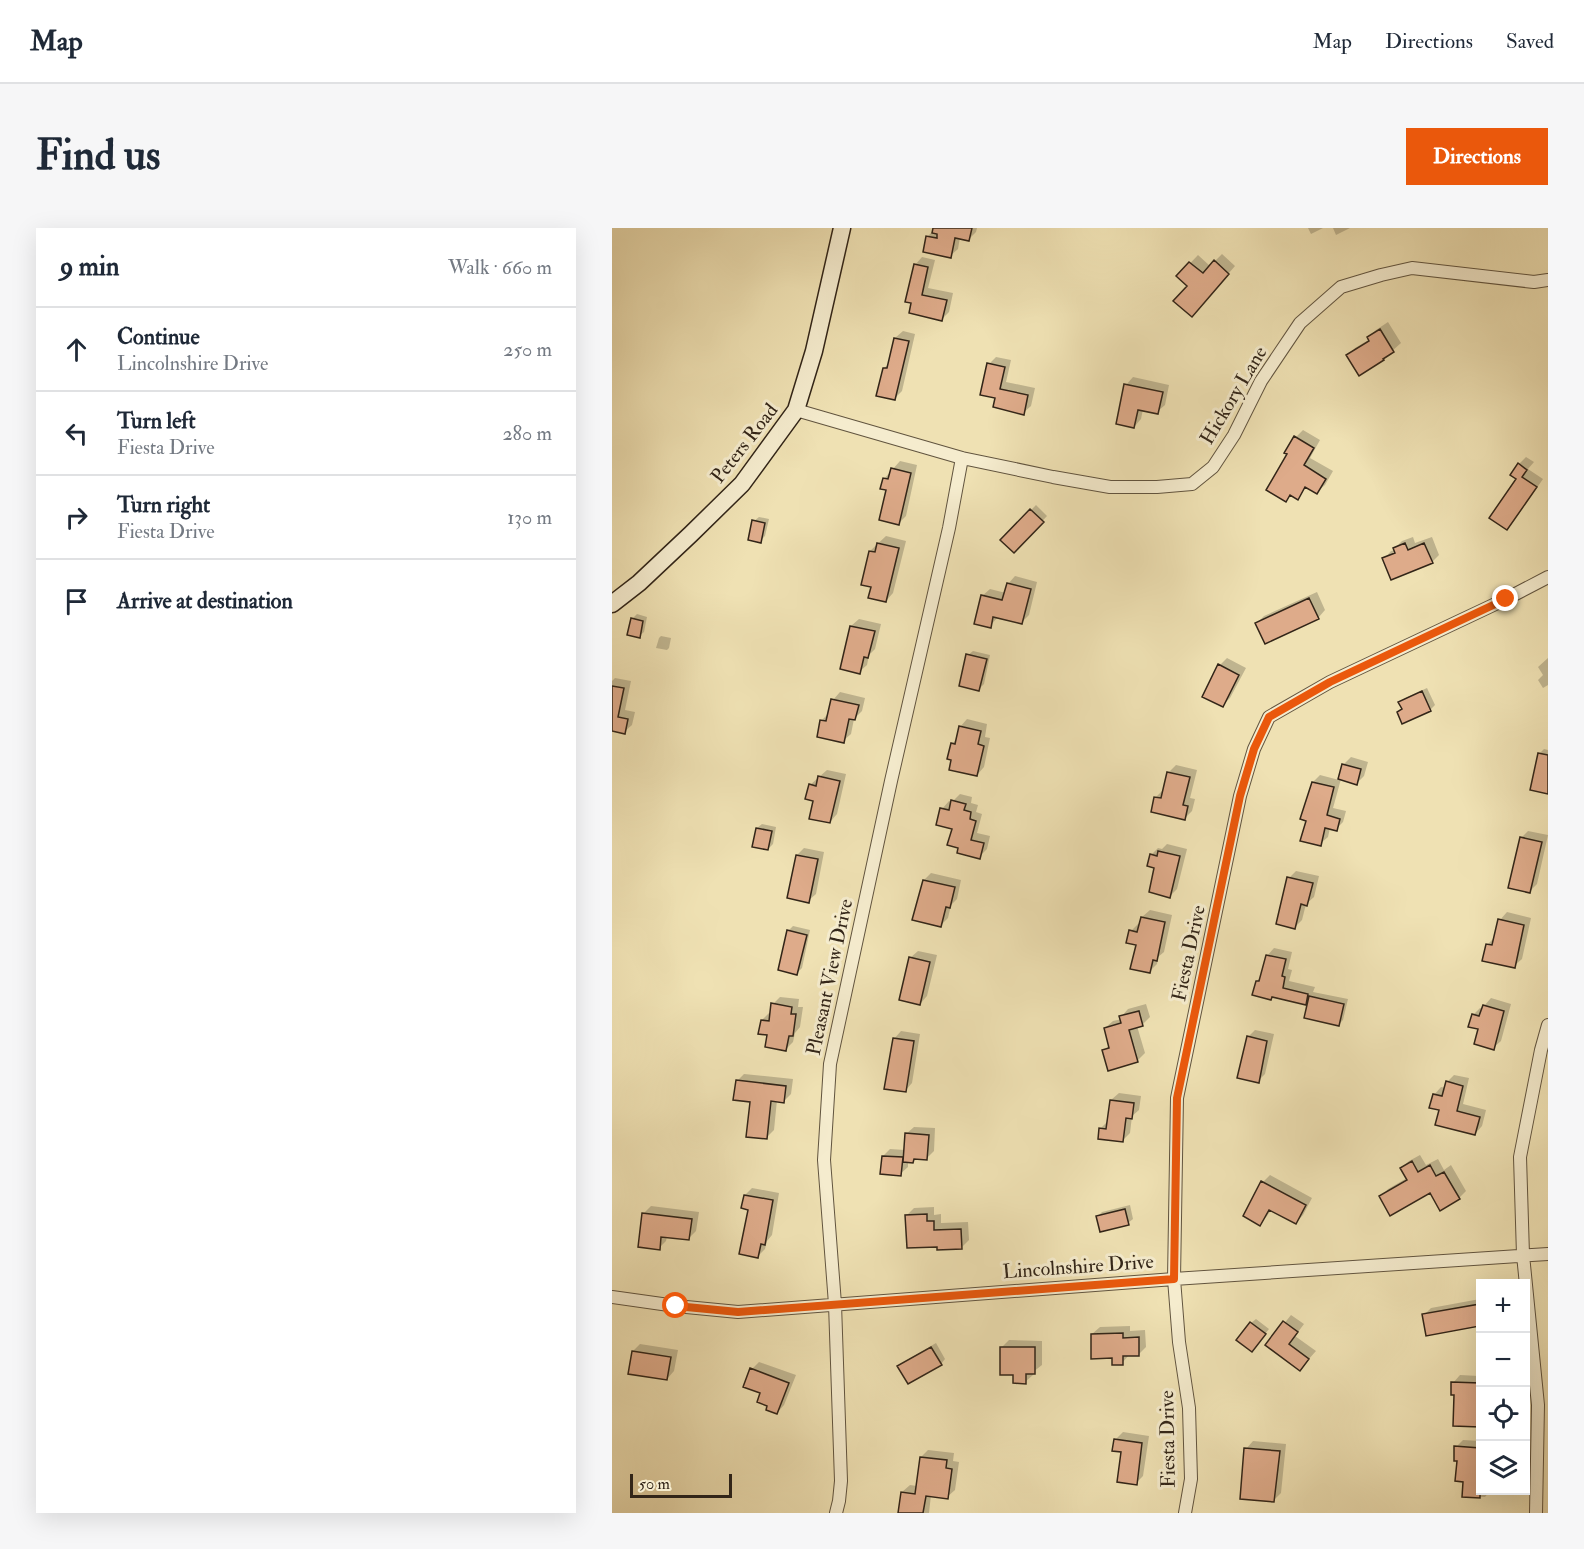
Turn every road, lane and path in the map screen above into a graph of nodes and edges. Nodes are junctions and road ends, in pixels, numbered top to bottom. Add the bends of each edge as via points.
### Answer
1 (842, 228) edge
2 (1548, 280) edge
3 (796, 410) junction
4 (962, 458) junction
5 (1548, 577) edge
6 (612, 604) edge
7 (1548, 1025) edge
8 (1548, 1254) edge
9 (1523, 1255) junction
10 (1174, 1279) junction
11 (612, 1297) edge
12 (835, 1304) junction
13 (836, 1513) edge
14 (1185, 1513) edge
15 (1536, 1513) edge

1 - 3 street, Peters Road
2 - 4 street, Hickory Lane via 1534,282 1412,268 1341,287 1300,323 1261,381 1213,467 1192,484 1110,487
3 - 4 street, Hickory Lane
3 - 6 street, Peters Road via 742,483 692,534
4 - 12 street, Pleasant View Drive via 830,1064 824,1160
5 - 10 street, Fiesta Drive via 1330,682 1269,717 1254,749 1240,796 1177,1098
7 - 9 street via 1520,1157
8 - 9 street, Lincolnshire Drive
9 - 10 street, Lincolnshire Drive
9 - 15 street via 1538,1405
10 - 12 street, Lincolnshire Drive
10 - 14 street, Fiesta Drive via 1189,1408 1191,1479
11 - 12 street, Lincolnshire Drive via 738,1312
12 - 13 street, Pleasant View Drive via 841,1480

